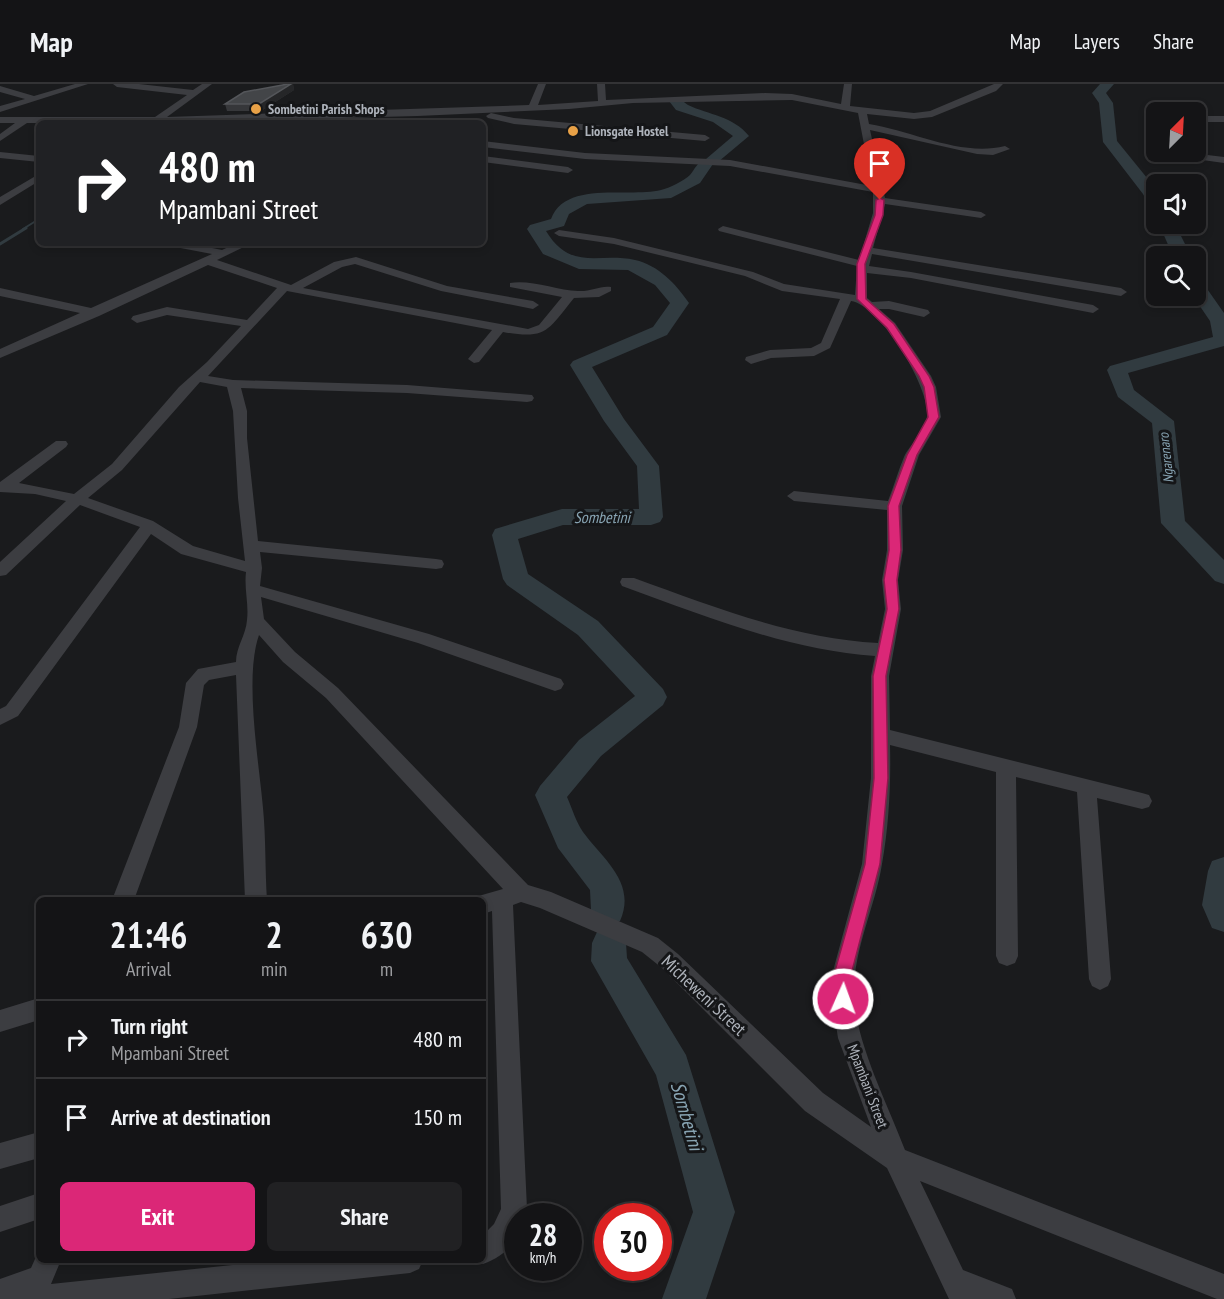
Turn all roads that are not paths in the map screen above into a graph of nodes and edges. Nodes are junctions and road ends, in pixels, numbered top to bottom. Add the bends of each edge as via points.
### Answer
1 (84, 84) edge
2 (117, 84) edge
3 (208, 84) edge
4 (542, 84) edge
5 (601, 84) edge
6 (848, 84) edge
7 (999, 84) edge
8 (0, 89) edge
9 (193, 93) junction
10 (36, 99) junction
11 (602, 102) junction
12 (532, 108) junction
13 (0, 109) edge
14 (857, 115) junction
15 (488, 116) edge
16 (1206, 119) edge
17 (1224, 119) edge
18 (0, 120) edge
19 (157, 120) joint
20 (24, 121) junction
21 (36, 121) edge
22 (0, 138) edge
23 (705, 138) dead end
24 (486, 144) edge
25 (1005, 149) dead end
26 (0, 155) edge
27 (1206, 158) edge
28 (36, 159) edge
29 (486, 159) edge
30 (1224, 160) edge
31 (568, 170) dead end
32 (36, 179) edge
33 (880, 195) junction
34 (2, 199) edge
35 (981, 214) dead end
36 (723, 229) dead end
37 (559, 233) dead end
38 (184, 246) edge
39 (240, 246) edge
40 (223, 254) junction
41 (863, 261) junction
42 (203, 264) junction
43 (514, 285) dead end
44 (289, 287) junction
45 (607, 289) dead end
46 (0, 292) edge
47 (1121, 292) dead end
48 (570, 295) junction
49 (858, 301) junction
50 (533, 305) dead end
51 (1092, 309) dead end
52 (95, 313) junction
53 (924, 313) dead end
54 (138, 319) dead end
55 (250, 324) junction
56 (501, 327) junction
57 (0, 354) edge
58 (474, 359) dead end
59 (752, 360) dead end
60 (197, 378) junction
61 (233, 384) junction
62 (527, 398) dead end
63 (61, 444) dead end
64 (2, 487) edge
65 (794, 496) dead end
66 (76, 500) junction
67 (894, 506) junction
68 (149, 526) junction
69 (252, 546) junction
70 (436, 564) dead end
71 (254, 568) junction
72 (0, 571) edge
73 (628, 582) dead end
74 (252, 589) junction
75 (256, 621) junction
76 (885, 650) junction
77 (245, 667) junction
78 (555, 684) dead end
79 (0, 718) edge
80 (881, 735) junction
81 (1006, 766) junction
82 (1086, 787) junction
83 (1142, 801) dead end
84 (124, 897) edge
85 (256, 897) edge
86 (502, 899) edge
87 (1007, 956) dead end
88 (1100, 979) dead end
89 (36, 1010) edge
90 (0, 1021) edge
91 (36, 1146) edge
92 (0, 1156) edge
93 (896, 1159) junction
94 (36, 1207) edge
95 (0, 1219) edge
96 (486, 1249) edge
97 (364, 1263) edge
98 (39, 1284) edge
99 (1224, 1288) edge
100 (959, 1289) edge
101 (0, 1293) edge
102 (1002, 1299) edge

1 - 10 street
2 - 9 street
3 - 9 street
4 - 12 street
5 - 11 street
6 - 14 street
7 - 14 street via 924,116
8 - 10 street
9 - 19 street
10 - 13 street
11 - 12 street
11 - 14 street via 775,96
12 - 15 street
14 - 25 street via 936,144 980,151
14 - 33 street
15 - 19 street
15 - 23 street via 514,122
16 - 17 street
18 - 20 street
20 - 21 street
20 - 22 street
24 - 33 street via 585,156 730,163
26 - 28 street
27 - 30 street
29 - 31 street
32 - 34 street
33 - 35 street
33 - 41 street via 879,215
36 - 41 street
37 - 49 street via 622,243 749,274 782,287
38 - 40 street
39 - 40 street
40 - 42 street
41 - 47 street
41 - 49 street
41 - 51 street via 911,275
42 - 44 street
42 - 52 street
43 - 48 street
44 - 50 street via 338,264 356,260 445,289
44 - 55 street
44 - 56 street
45 - 48 street
46 - 52 street
48 - 56 street via 538,332
49 - 53 street
49 - 59 street via 826,345 814,352 770,354
49 - 67 street, Mpambani Street via 891,326 924,376 932,399 934,417 912,455
52 - 57 street
54 - 55 street via 167,311
55 - 60 street
56 - 58 street
60 - 61 street
60 - 66 street via 117,467
61 - 62 street via 407,389
61 - 69 street via 240,411
63 - 64 street
64 - 66 street
65 - 67 street
66 - 68 street
66 - 72 street
67 - 76 street, Mpambani Street via 895,550 890,580 893,609
68 - 71 street via 190,551
68 - 79 street via 12,711
69 - 70 street
69 - 71 street
71 - 74 street
73 - 76 street via 808,642 855,650
74 - 75 street
74 - 78 street via 423,638
75 - 77 street
75 - 86 street via 289,657 332,693
76 - 80 street, Mpambani Street via 880,676
77 - 84 street via 204,674 195,683 188,728
77 - 85 street
80 - 81 street
80 - 93 street, Mpambani Street via 872,864 844,971 843,999 850,1038
81 - 82 street
81 - 87 street
82 - 83 street
82 - 88 street
86 - 93 street, Micheweni Street via 543,899 650,945 814,1102
86 - 96 street via 514,1209 502,1237
89 - 90 street
91 - 92 street
93 - 99 street, Micheweni Street
93 - 100 street, Mpambani Street
94 - 95 street
97 - 98 street
98 - 101 street
100 - 102 street

